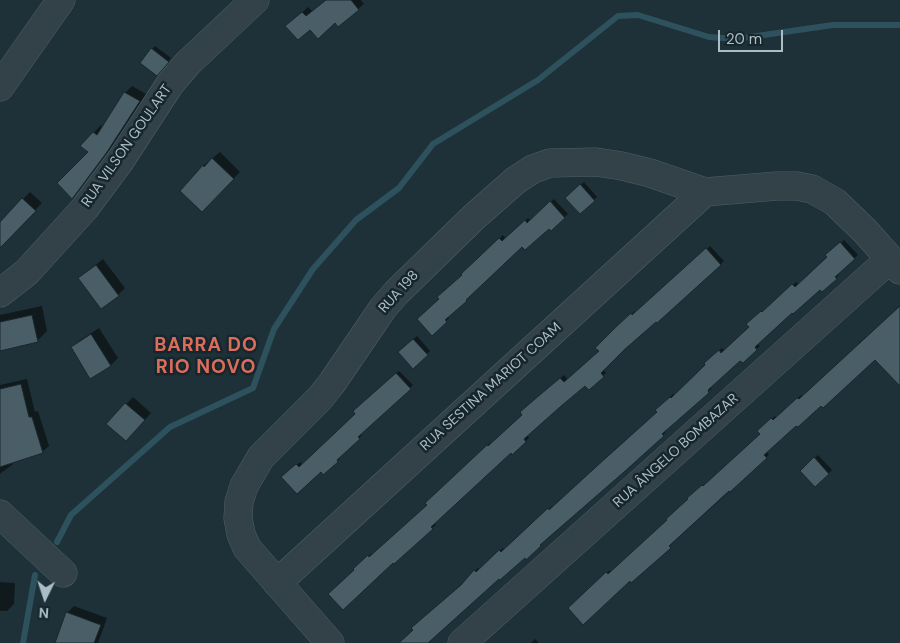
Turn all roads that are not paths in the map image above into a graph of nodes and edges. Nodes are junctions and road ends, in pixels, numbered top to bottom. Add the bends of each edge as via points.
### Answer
1 (61, 0) edge
2 (256, 0) edge
3 (0, 87) edge
4 (705, 192) junction
5 (895, 265) edge
6 (0, 293) edge
7 (0, 514) edge
8 (64, 573) dead end
9 (277, 583) junction
10 (330, 643) edge
11 (462, 643) edge

1 - 3 street
2 - 6 street, RUA VILSON GOULART via 170,84 120,162 85,208 27,272
4 - 5 street via 777,186 812,189 835,202
4 - 9 street, RUA SESTINA MARIOT COAM
4 - 9 street, RUA 198 via 622,166 596,162 550,163 516,180 475,216 396,293 332,383 260,457 251,471 239,502 241,534 247,548
5 - 11 street, RUA ÂNGELO BOMBAZAR
7 - 8 street
9 - 10 street, RUA 198

